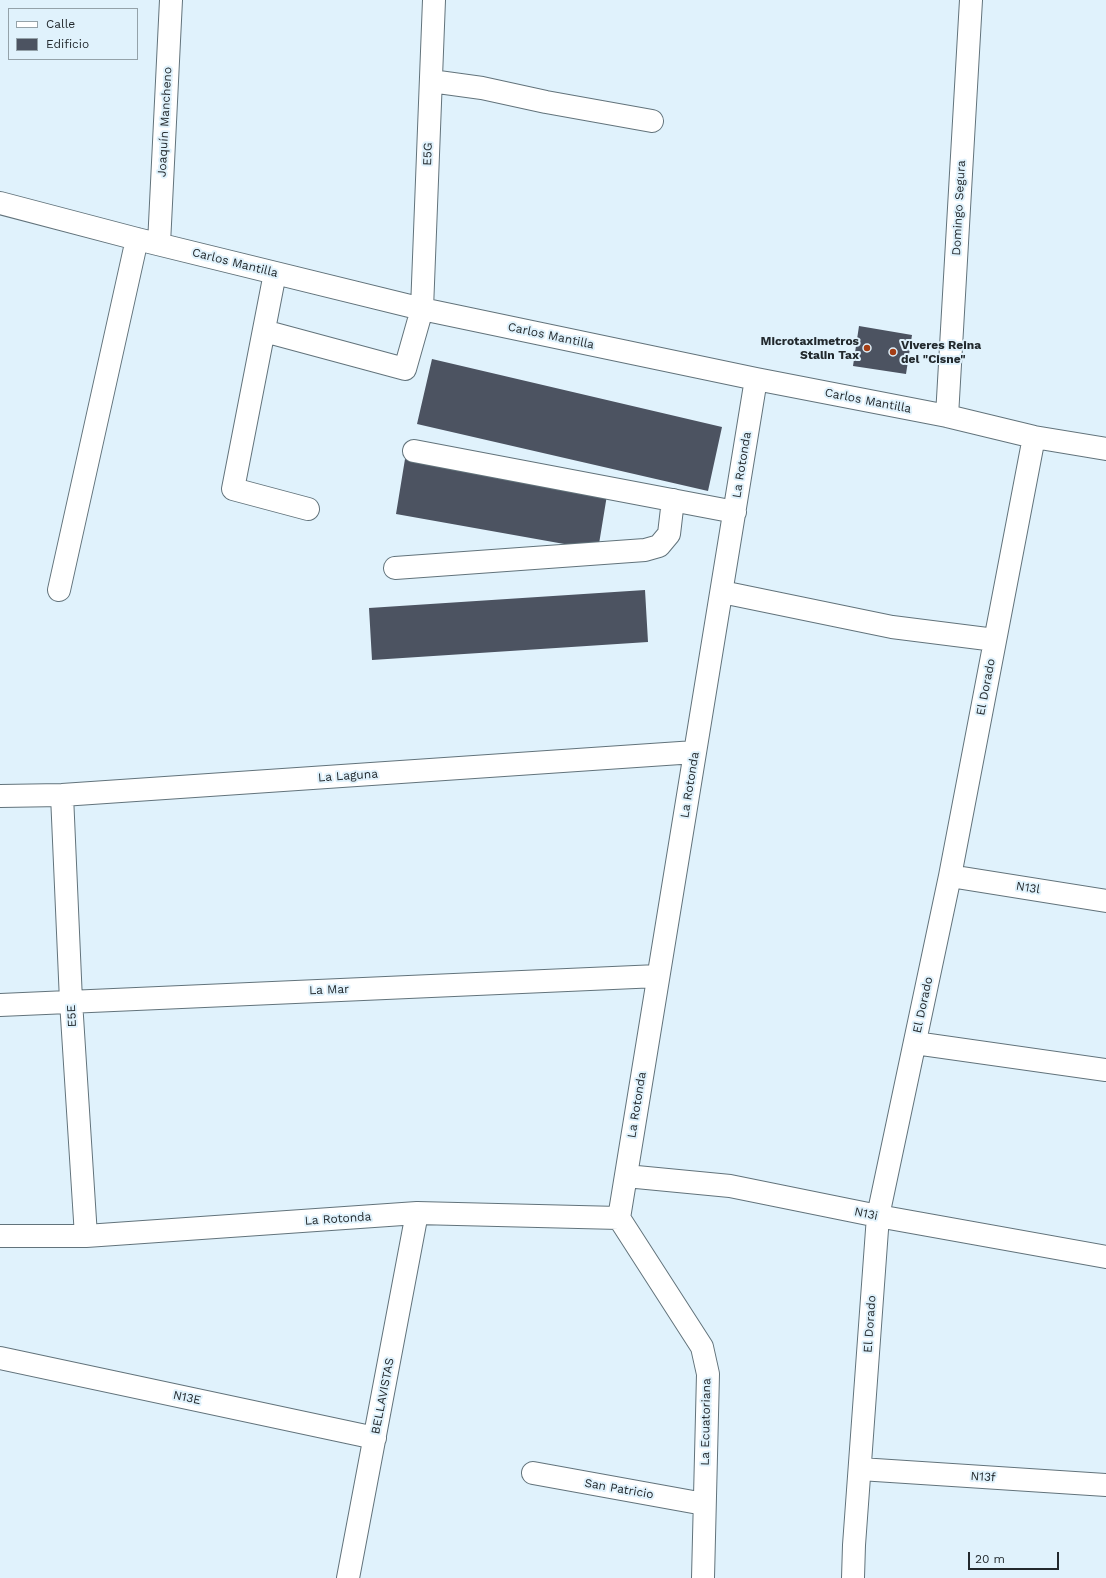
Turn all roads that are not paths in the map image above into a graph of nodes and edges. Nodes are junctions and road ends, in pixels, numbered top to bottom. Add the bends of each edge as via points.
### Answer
1 (171, 0) edge
2 (434, 0) edge
3 (971, 0) edge
4 (431, 80) junction
5 (652, 121) dead end
6 (0, 203) edge
7 (137, 239) junction
8 (159, 244) junction
9 (283, 275) junction
10 (422, 309) junction
11 (270, 333) junction
12 (756, 379) junction
13 (947, 416) junction
14 (1034, 437) junction
15 (1106, 449) edge
16 (414, 451) dead end
17 (673, 500) junction
18 (308, 509) dead end
19 (735, 512) junction
20 (395, 568) dead end
21 (59, 590) dead end
22 (722, 592) junction
23 (995, 640) junction
24 (695, 752) junction
25 (62, 795) junction
26 (0, 796) edge
27 (950, 876) junction
28 (1106, 901) edge
29 (658, 976) junction
30 (71, 1001) junction
31 (0, 1005) edge
32 (915, 1044) junction
33 (1106, 1070) edge
34 (626, 1176) junction
35 (417, 1213) junction
36 (878, 1216) junction
37 (619, 1218) junction
38 (0, 1236) edge
39 (86, 1236) junction
40 (1106, 1257) edge
41 (0, 1358) edge
42 (375, 1438) junction
43 (860, 1469) junction
44 (533, 1473) dead end
45 (1106, 1484) edge
46 (704, 1504) junction
47 (348, 1578) edge
48 (702, 1578) edge
49 (853, 1578) edge

1 - 8 street, Joaquín Mancheno
2 - 4 street, E5G
3 - 13 street, Domingo Segura
4 - 5 street
4 - 10 street, E5G
6 - 7 street, Carlos Mantilla
7 - 8 street, Carlos Mantilla
7 - 21 street
8 - 9 street, Carlos Mantilla
9 - 10 street, Carlos Mantilla
9 - 11 street
10 - 11 street, E5G via 405,369
10 - 12 street, Carlos Mantilla
11 - 18 street via 233,489
12 - 13 street, Carlos Mantilla
12 - 19 street, La Rotonda
13 - 14 street, Carlos Mantilla
14 - 15 street, Carlos Mantilla
14 - 23 street, El Dorado
16 - 17 street
17 - 19 street
17 - 20 street via 669,534 659,546 645,550
19 - 22 street, La Rotonda
22 - 23 street via 892,627
22 - 24 street, La Rotonda
23 - 27 street, El Dorado
24 - 25 street, La Laguna
24 - 29 street, La Rotonda
25 - 26 street, La Laguna
25 - 30 street, E5E
27 - 28 street, N13l
27 - 32 street, El Dorado
29 - 30 street, La Mar
29 - 34 street, La Rotonda
30 - 31 street, La Mar
30 - 39 street, E5E
32 - 33 street
32 - 36 street, El Dorado
34 - 36 street, N13i via 730,1186
34 - 37 street, La Rotonda
35 - 37 street, La Rotonda
35 - 39 street, La Rotonda
35 - 42 street, BELLAVISTAS
36 - 40 street, N13i
36 - 43 street, El Dorado
37 - 46 street, La Ecuatoriana via 702,1347 708,1374
38 - 39 street, La Rotonda
41 - 42 street, N13E
42 - 47 street, BELLAVISTAS
43 - 45 street, N13f
43 - 49 street, El Dorado
44 - 46 street, San Patricio
46 - 48 street, La Ecuatoriana

